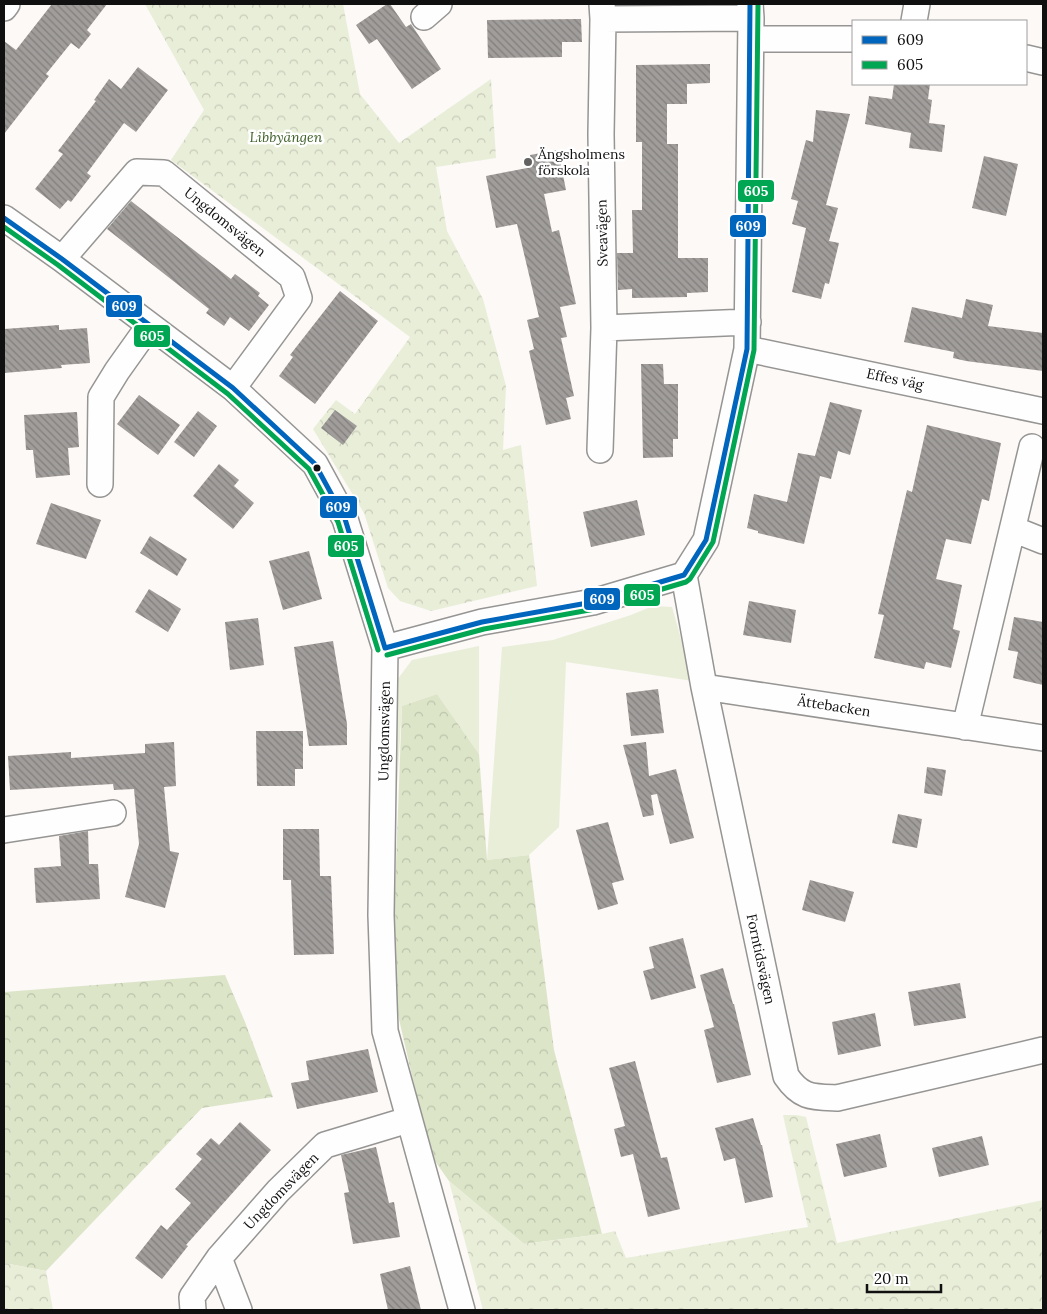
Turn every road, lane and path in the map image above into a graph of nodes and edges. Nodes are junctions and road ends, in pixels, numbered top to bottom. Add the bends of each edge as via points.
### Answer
1 (7, 4) edge
2 (917, 4) edge
3 (4, 8) edge
4 (603, 11) edge
5 (751, 20) edge
6 (914, 20) edge
7 (852, 39) edge
8 (1027, 58) edge
9 (1043, 62) edge
10 (4, 218) edge
11 (62, 259) junction
12 (748, 322) junction
13 (149, 326) junction
14 (604, 328) junction
15 (747, 349) junction
16 (233, 388) junction
17 (1043, 411) edge
18 (1032, 447) dead end
19 (600, 450) dead end
20 (100, 484) dead end
21 (1013, 528) junction
22 (1043, 541) edge
23 (684, 575) junction
24 (385, 648) junction
25 (704, 687) junction
26 (965, 727) junction
27 (1043, 738) edge
28 (113, 813) dead end
29 (4, 830) edge
30 (1043, 1050) edge
31 (408, 1120) junction
32 (219, 1258) junction
33 (193, 1310) edge
34 (239, 1310) edge
35 (462, 1310) edge

1 - 3 street
2 - 6 street
4 - 5 street, Sveavägen
4 - 14 street, Sveavägen
5 - 7 street, Sveavägen
5 - 12 street
8 - 9 street
10 - 11 street, Ungdomsvägen
11 - 13 street, Ungdomsvägen
11 - 16 street, Ungdomsvägen via 137,172 164,172 292,277 299,298
12 - 14 street
12 - 15 street
13 - 16 street, Ungdomsvägen
13 - 20 street via 101,398
14 - 19 street, Sveavägen
15 - 17 street, Effes väg
15 - 23 street via 706,540
16 - 24 street, Ungdomsvägen via 315,464 345,519
18 - 21 street
21 - 22 street
21 - 26 street
23 - 24 street via 593,602 482,622
23 - 25 street, Forntidsvägen
24 - 31 street, Ungdomsvägen via 381,915 385,1031
25 - 26 street, Ättebacken
25 - 30 street, Forntidsvägen via 786,1076 795,1089 813,1097 837,1098
26 - 27 street, Ättebacken
28 - 29 street
31 - 32 street, Ungdomsvägen via 325,1145
31 - 35 street, Ungdomsvägen
32 - 33 street, Ungdomsvägen via 192,1297
32 - 34 street

